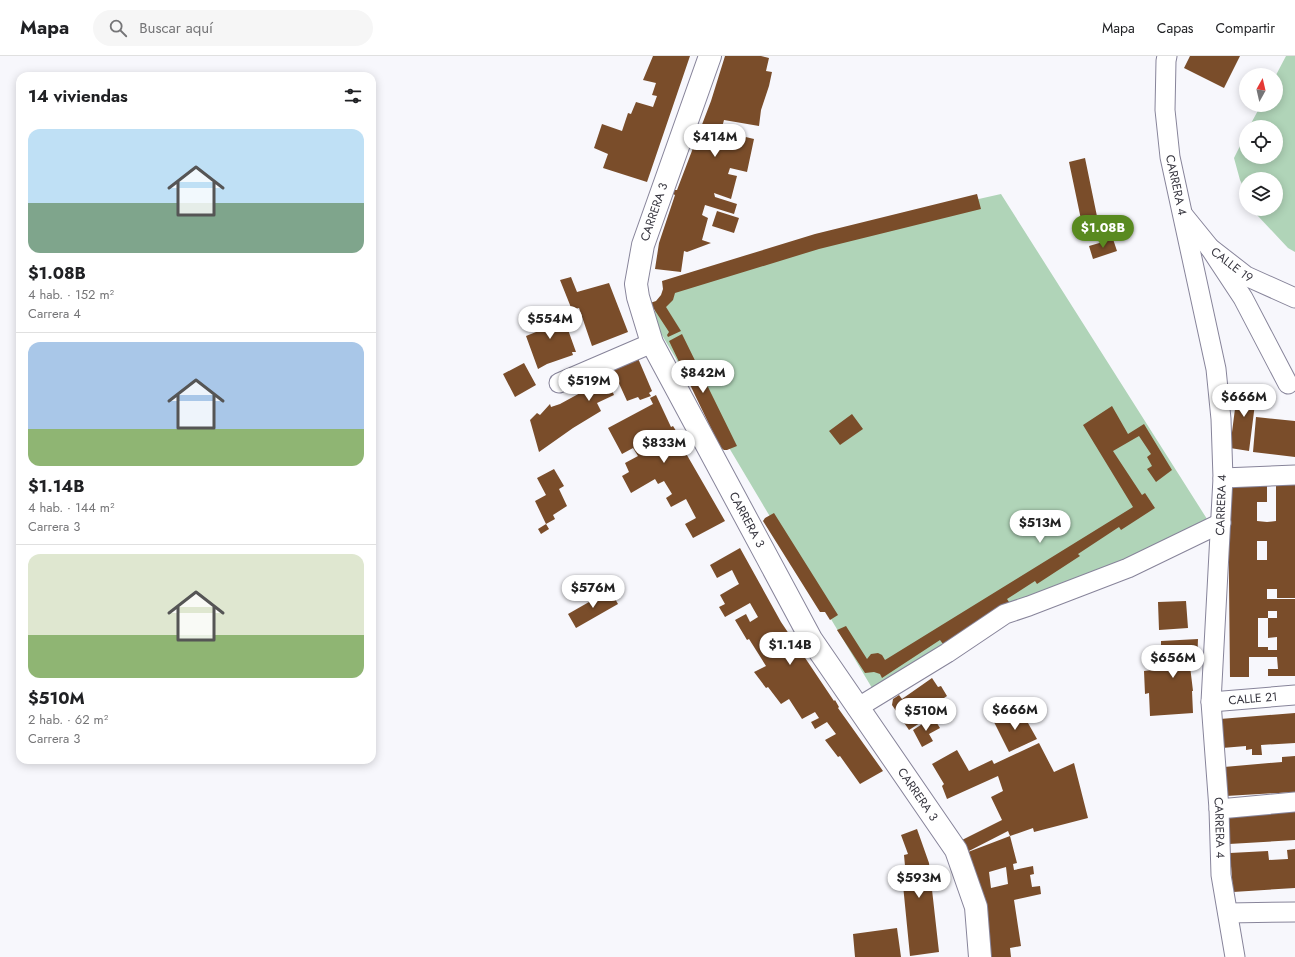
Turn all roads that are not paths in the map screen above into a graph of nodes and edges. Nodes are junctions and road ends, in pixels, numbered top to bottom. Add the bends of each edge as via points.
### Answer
1 (710, 56) edge
2 (1167, 56) edge
3 (1182, 214) junction
4 (1210, 248) junction
5 (1295, 298) edge
6 (652, 343) junction
7 (560, 383) dead end
8 (1288, 384) dead end
9 (1295, 475) edge
10 (1223, 478) junction
11 (1220, 523) junction
12 (1295, 695) edge
13 (1211, 702) junction
14 (857, 708) junction
15 (1295, 802) edge
16 (1219, 809) junction
17 (1295, 912) edge
18 (1228, 913) junction
19 (980, 957) edge
20 (1235, 957) edge

1 - 6 main road, CARRERA 3 via 643,245 636,284
2 - 3 street, CARRERA 4 via 1165,110 1169,149
3 - 4 street, CALLE 19
3 - 10 street, CARRERA 4 via 1216,369
4 - 5 street, CALLE 19 via 1246,276
4 - 8 street via 1243,298
6 - 7 street
6 - 14 main road, CARRERA 3 via 811,640
9 - 10 street
10 - 11 street, CARRERA 4
11 - 13 street, CARRERA 4
11 - 14 street via 1128,568 1005,614
12 - 13 street, CALLE 21
13 - 16 street, CARRERA 4
14 - 19 main road, CARRERA 3 via 956,850 976,907
15 - 16 street
16 - 18 street, CARRERA 4 via 1221,875
17 - 18 street
18 - 20 street, CARRERA 4

